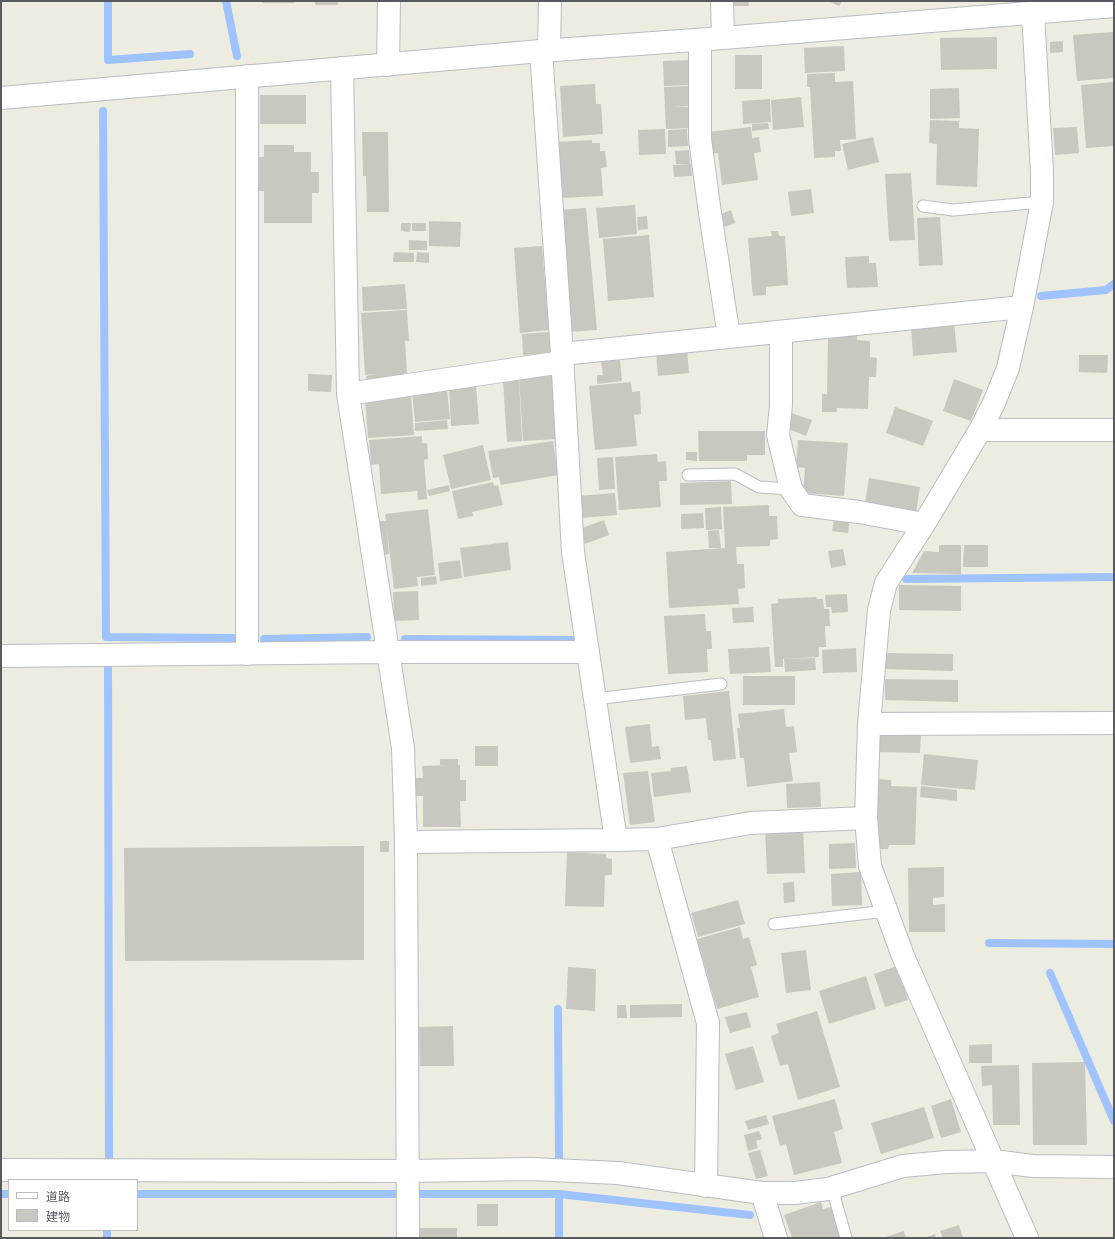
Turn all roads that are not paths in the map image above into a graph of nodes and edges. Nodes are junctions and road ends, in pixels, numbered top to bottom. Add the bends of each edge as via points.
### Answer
1 (389, 1) edge
2 (550, 1) edge
3 (722, 1) edge
4 (1114, 6) edge
5 (1019, 10) edge
6 (723, 38) junction
7 (700, 40) junction
8 (545, 51) junction
9 (388, 65) junction
10 (342, 68) junction
11 (247, 76) junction
12 (1, 98) edge
13 (1042, 202) junction
14 (923, 206) dead end
15 (1022, 306) junction
16 (781, 332) junction
17 (729, 337) junction
18 (562, 358) junction
19 (348, 394) junction
20 (980, 430) junction
21 (1114, 430) edge
22 (688, 475) dead end
23 (791, 489) junction
24 (924, 524) junction
25 (388, 652) junction
26 (588, 652) junction
27 (247, 654) junction
28 (1, 656) edge
29 (721, 684) dead end
30 (595, 699) junction
31 (1114, 723) edge
32 (869, 724) junction
33 (866, 818) junction
34 (657, 839) junction
35 (616, 840) junction
36 (406, 842) junction
37 (886, 911) junction
38 (774, 924) dead end
39 (993, 1161) junction
40 (1114, 1167) edge
41 (1, 1170) edge
42 (408, 1171) junction
43 (706, 1186) junction
44 (832, 1188) junction
45 (762, 1194) junction
46 (408, 1238) edge
47 (776, 1238) edge
48 (846, 1238) edge
49 (1027, 1238) edge

1 - 9 street
2 - 8 street
3 - 6 street
4 - 5 street
5 - 6 street
5 - 13 street via 1042,172
6 - 7 street
7 - 8 street
7 - 17 street via 700,139
8 - 9 street
8 - 18 street
9 - 10 street
10 - 11 street
10 - 19 street
11 - 12 street
11 - 27 street
13 - 14 lane via 953,210
13 - 15 street
15 - 16 street
15 - 20 street via 1008,368
16 - 17 street
16 - 23 street via 781,405 778,435
17 - 18 street
18 - 19 street
18 - 26 street via 573,552
19 - 25 street
20 - 21 street
20 - 24 street
22 - 23 lane via 735,474 759,488
23 - 24 street via 802,505
24 - 32 street via 886,583 879,610
25 - 26 street
25 - 27 street
25 - 36 street via 403,748
26 - 30 street
27 - 28 street
29 - 30 lane
30 - 35 street
31 - 32 street
32 - 33 street
33 - 34 street via 751,823
33 - 37 street via 870,866
34 - 35 street
34 - 43 street via 708,1023
35 - 36 street
36 - 42 street
37 - 38 lane
37 - 39 street via 902,956
39 - 40 street via 1032,1166
39 - 44 street via 903,1166
39 - 49 street
41 - 42 street
42 - 43 street via 531,1169 618,1173
42 - 46 street
43 - 45 street
44 - 45 street
44 - 48 lane
45 - 47 street

